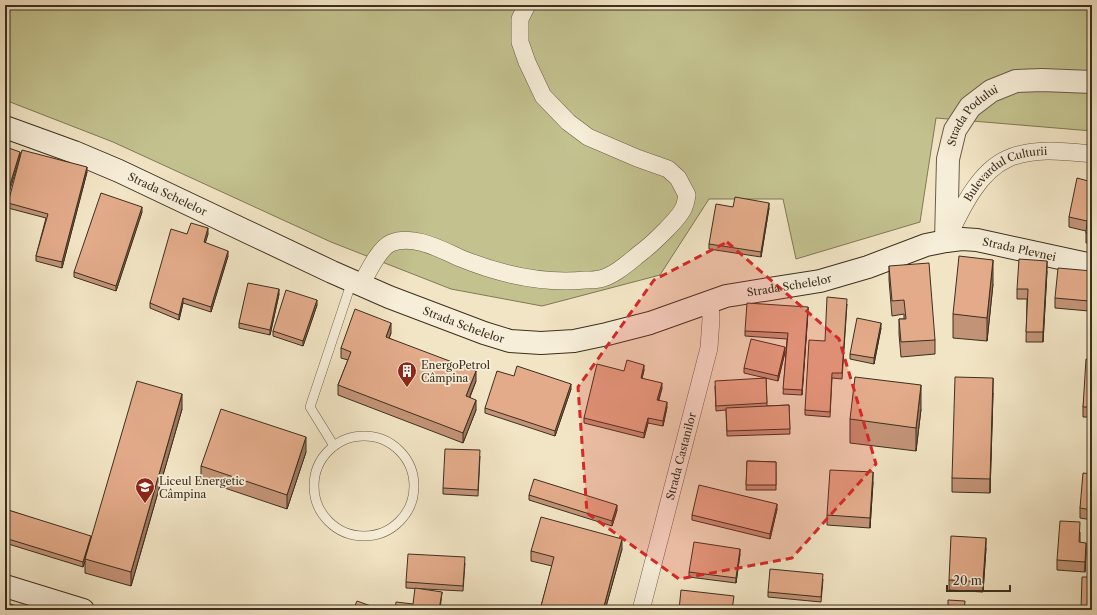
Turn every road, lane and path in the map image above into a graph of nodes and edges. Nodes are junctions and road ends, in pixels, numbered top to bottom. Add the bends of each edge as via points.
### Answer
1 (527, 5) edge
2 (1092, 82) edge
3 (5, 128) edge
4 (1092, 154) edge
5 (946, 241) junction
6 (1092, 265) edge
7 (357, 283) junction
8 (710, 302) junction
9 (334, 446) junction
10 (5, 586) edge
11 (83, 610) edge
12 (641, 610) edge

1 - 7 street via 520,19 520,42 543,96 568,122 588,137 668,169 678,178 687,195 684,208 670,226 646,248 616,272 600,279 564,282 516,276 482,267 414,241 402,241 389,244
2 - 5 main road, Strada Podului via 1016,81 991,91 970,107 955,130 948,158
3 - 7 main road, Strada Schelelor via 119,171
4 - 5 street, Bulevardul Culturii via 1031,152 1006,159 988,172 970,193
5 - 6 main road, Strada Plevnei via 977,240
5 - 8 main road, Strada Schelelor via 926,245 868,267 820,281 746,292
7 - 8 main road, Strada Schelelor via 484,334 510,341 542,343 574,341 607,334 650,323
7 - 9 lane via 310,407
8 - 12 street, Strada Castanilor via 709,348
9 - 9 lane via 324,455 314,480 317,506 324,517 334,527 358,536 383,533 394,526 403,518 413,494 414,482 405,458 397,448 373,437 359,436
10 - 11 main road

